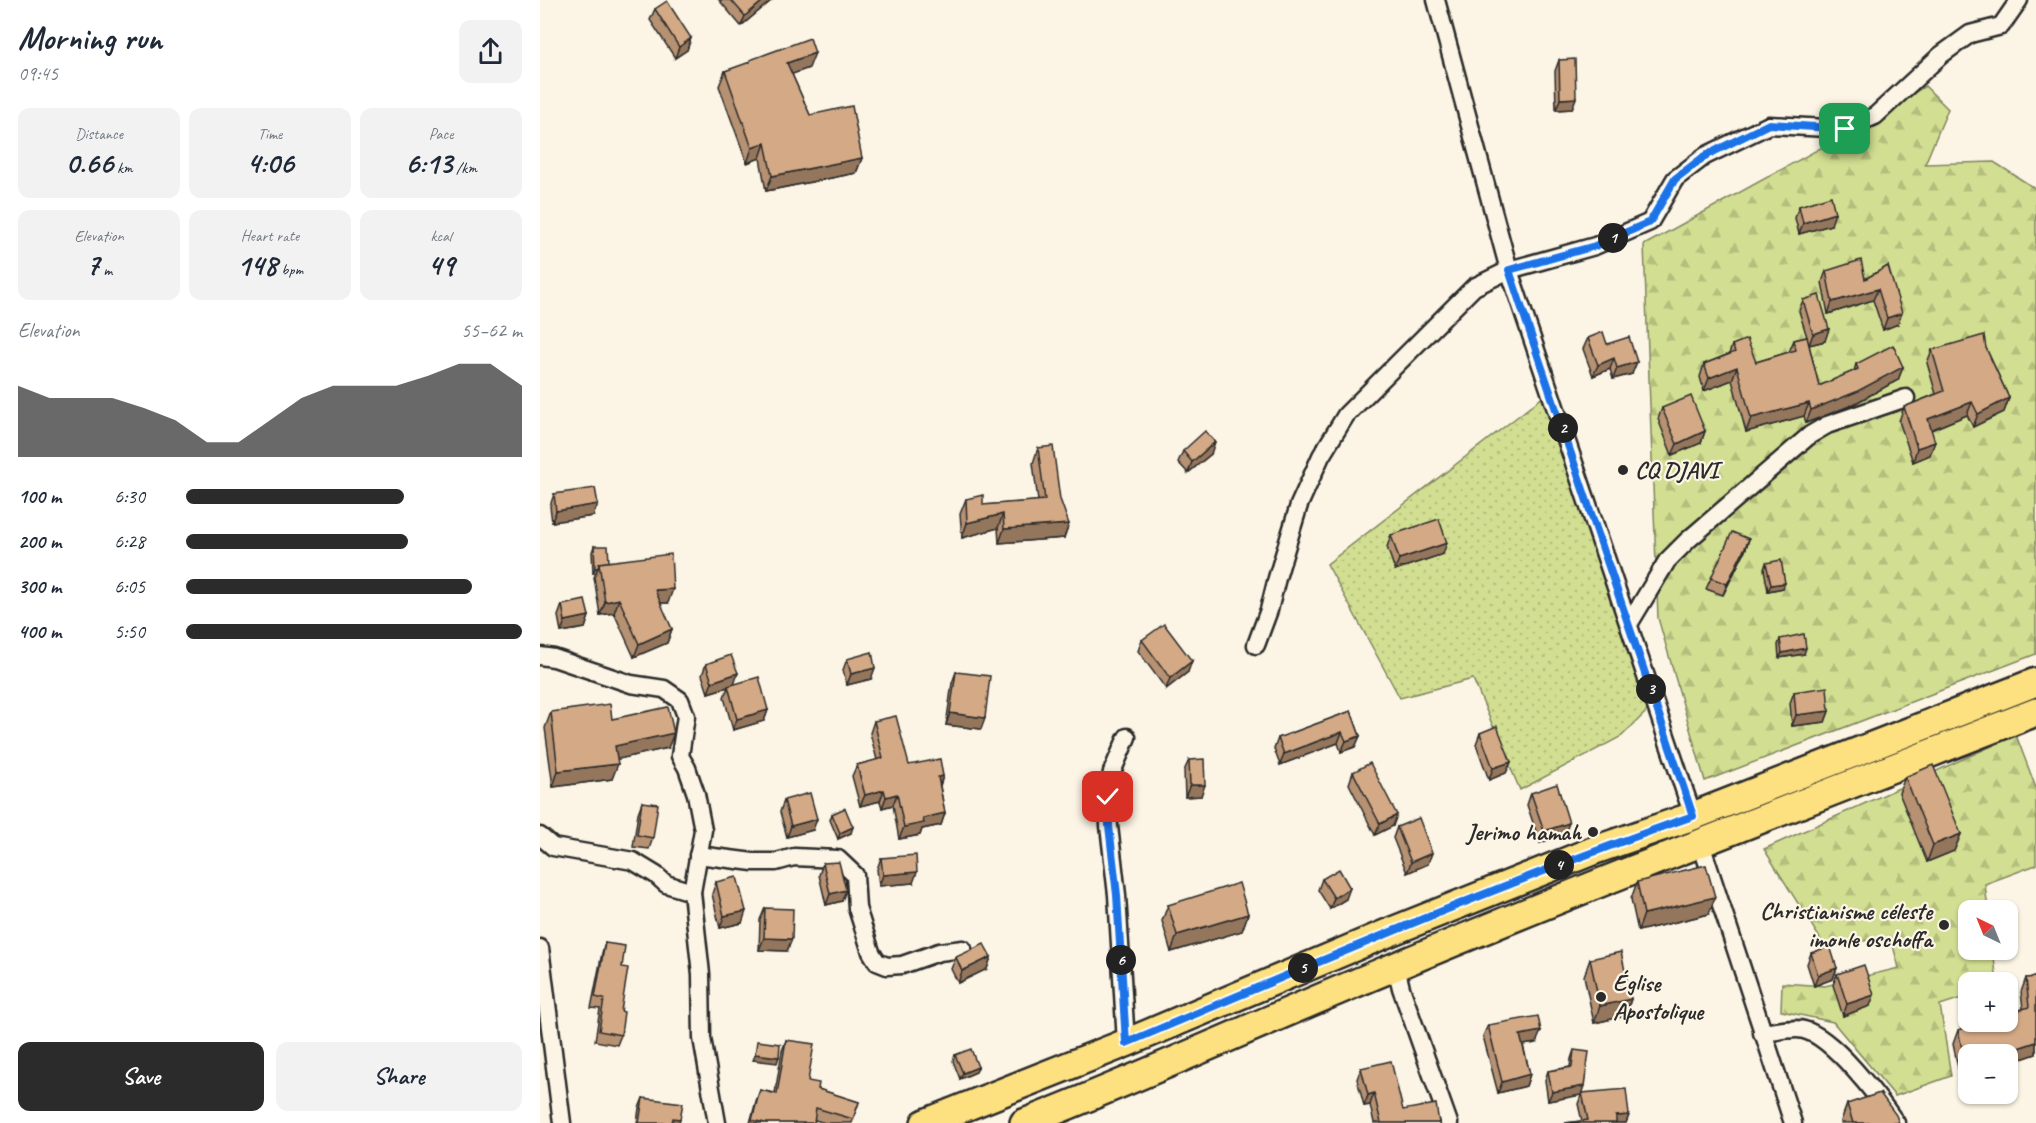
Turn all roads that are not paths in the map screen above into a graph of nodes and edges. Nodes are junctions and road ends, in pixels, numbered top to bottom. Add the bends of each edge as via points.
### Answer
1 (1436, 0) edge
2 (2019, 0) edge
3 (1509, 270) junction
4 (1906, 398) dead end
5 (1629, 624) junction
6 (1256, 645) dead end
7 (540, 656) edge
8 (2036, 682) edge
9 (2036, 711) edge
10 (1127, 737) dead end
11 (1693, 816) junction
12 (540, 836) edge
13 (1701, 844) junction
14 (698, 855) junction
15 (692, 892) junction
16 (540, 948) edge
17 (963, 949) dead end
18 (1396, 967) junction
19 (1762, 1033) junction
20 (1126, 1043) junction
21 (562, 1123) edge
22 (717, 1123) edge
23 (925, 1123) edge
24 (1023, 1123) edge
25 (1449, 1123) edge
26 (1793, 1123) edge
27 (1896, 1123) edge

1 - 3 street
2 - 3 street via 2001,26 1970,34 1941,55 1875,116 1845,129 1769,124 1705,156 1675,179 1650,222 1595,246
3 - 5 street
3 - 6 street via 1474,287 1346,415 1299,505
4 - 5 street via 1827,425 1810,435 1667,561
5 - 11 street
7 - 14 street via 631,684 664,689 680,700 686,716 680,756 696,794 703,830
8 - 11 main road
9 - 13 main road
10 - 20 street via 1112,772 1108,797
11 - 20 main road via 1594,850
12 - 15 street via 553,847 633,861 666,884
13 - 18 main road
13 - 19 street
14 - 15 street
14 - 17 street via 753,862 794,857 838,859 855,875 857,908 877,962 902,965 939,952
15 - 22 street via 702,1038
16 - 21 street
18 - 24 main road
18 - 25 street
19 - 26 street
19 - 27 street via 1803,1029 1826,1041
20 - 23 main road

